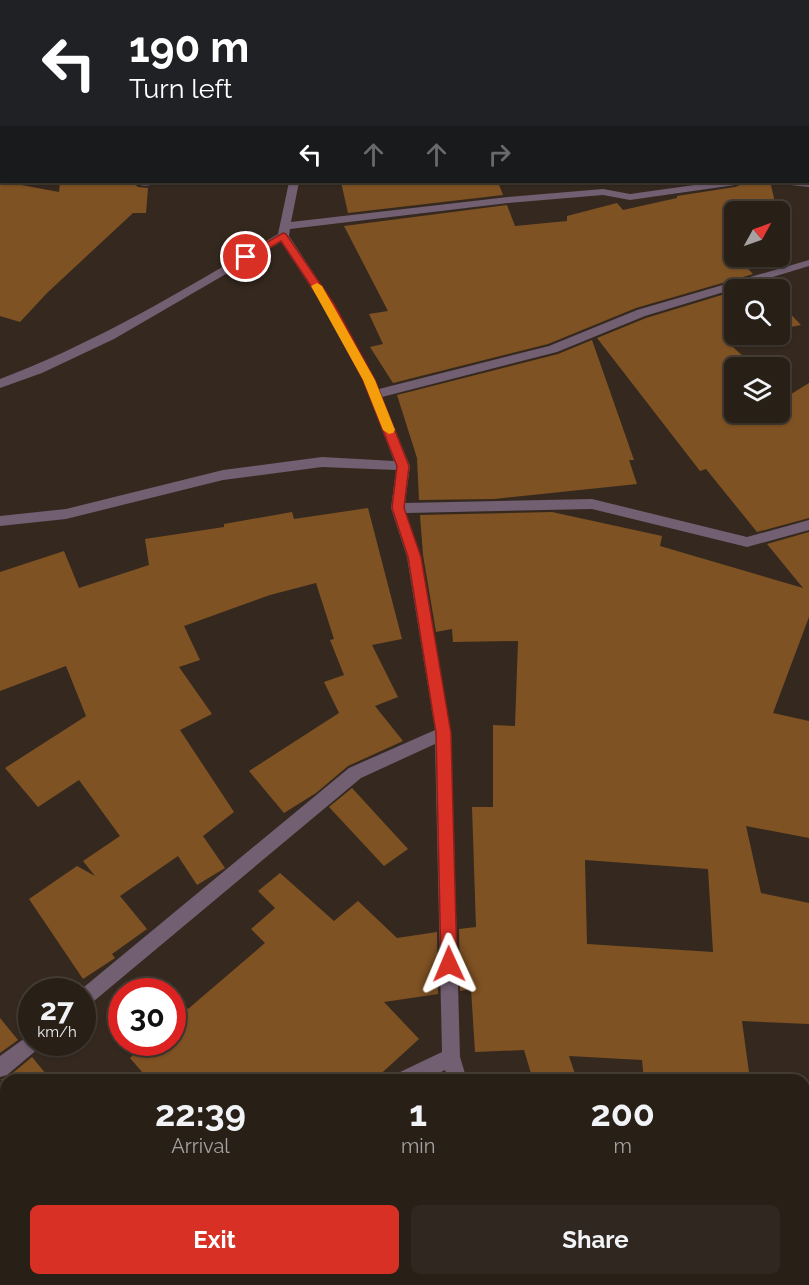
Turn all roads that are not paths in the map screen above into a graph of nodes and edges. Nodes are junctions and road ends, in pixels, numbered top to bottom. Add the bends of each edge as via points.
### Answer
1 (294, 183) edge
2 (728, 183) edge
3 (284, 231) junction
4 (806, 263) dead end
5 (0, 384) edge
6 (375, 394) junction
7 (403, 466) junction
8 (398, 508) junction
9 (0, 520) edge
10 (809, 525) edge
11 (443, 733) junction
12 (96, 988) edge
13 (18, 1053) edge
14 (451, 1057) junction
15 (0, 1068) edge
16 (417, 1074) edge
17 (456, 1074) edge

1 - 3 street
2 - 3 street via 630,197 603,192 508,200
3 - 5 street via 137,322 35,372
3 - 6 street
4 - 6 street via 641,313 553,349
6 - 7 street
7 - 8 street
7 - 9 street via 321,462 234,473 66,514
8 - 10 street via 592,504 747,542
8 - 11 street via 414,557
11 - 12 street via 356,773
11 - 14 street
13 - 15 street
14 - 16 street
14 - 17 street

